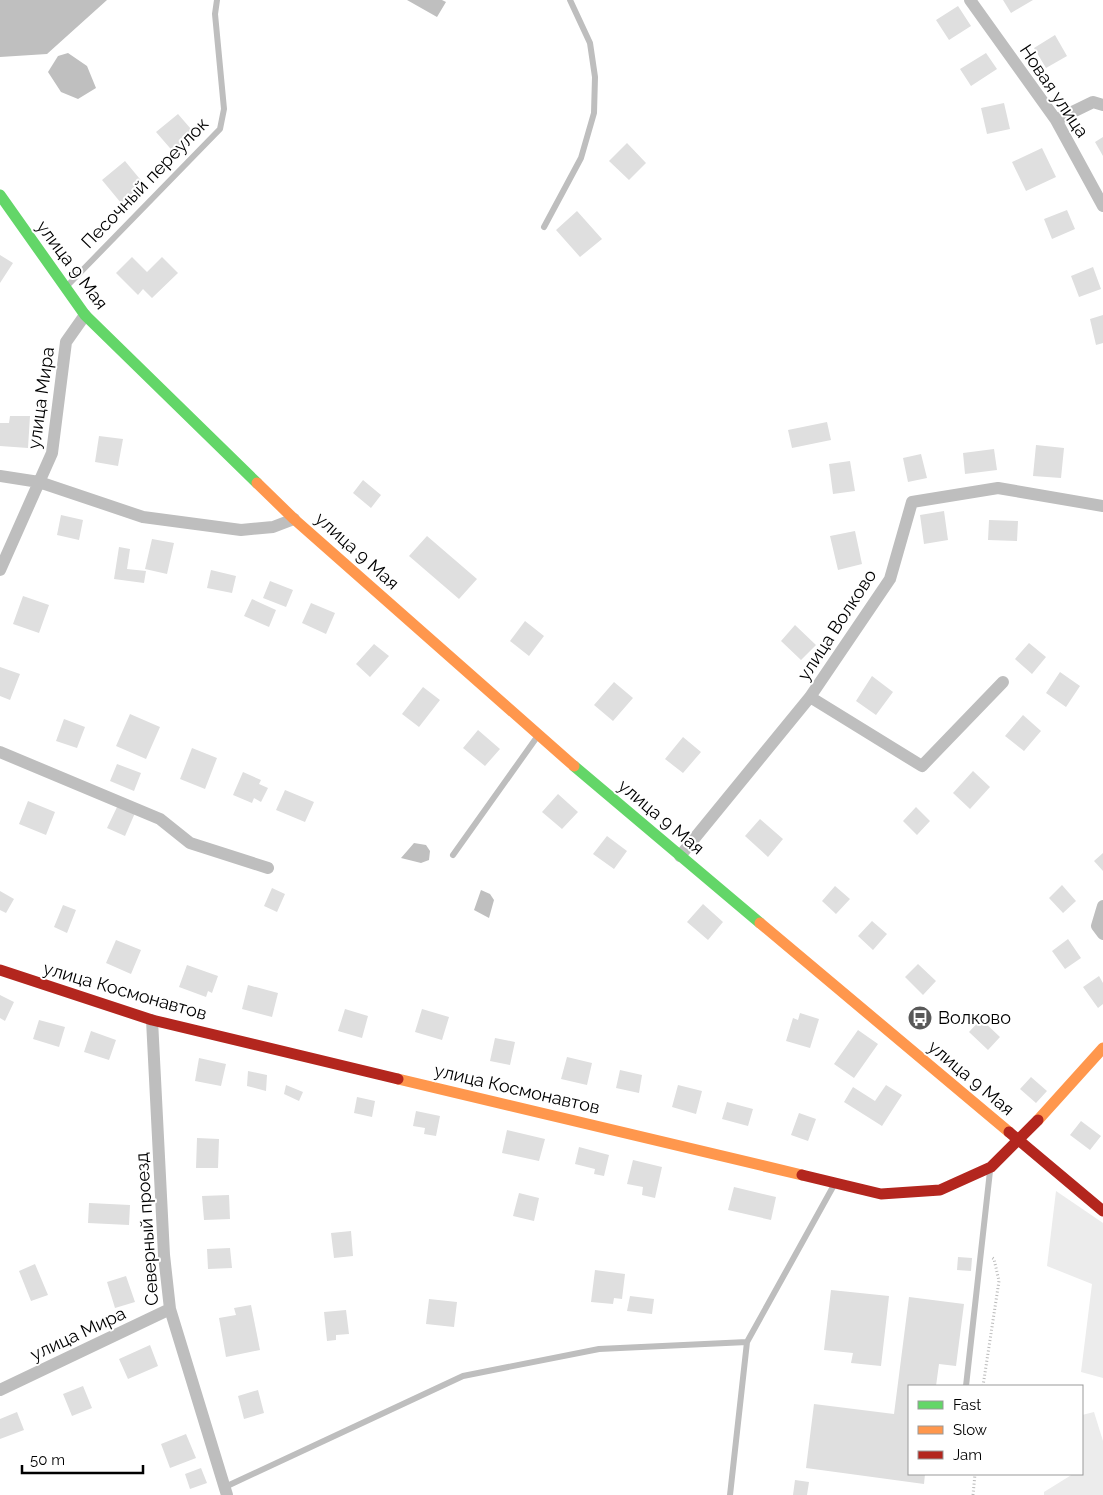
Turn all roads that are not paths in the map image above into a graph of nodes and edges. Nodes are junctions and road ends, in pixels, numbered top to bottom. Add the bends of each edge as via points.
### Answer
1 (217, 0) edge
2 (570, 0) edge
3 (970, 0) edge
4 (1100, 101) edge
5 (1056, 120) junction
6 (0, 195) edge
7 (1103, 206) edge
8 (544, 227) dead end
9 (65, 288) junction
10 (85, 316) junction
11 (0, 476) edge
12 (39, 482) junction
13 (1103, 506) edge
14 (294, 519) junction
15 (0, 570) edge
16 (1003, 682) dead end
17 (810, 696) junction
18 (538, 736) junction
19 (0, 752) edge
20 (453, 855) dead end
21 (680, 856) junction
22 (268, 868) dead end
23 (1103, 906) edge
24 (1103, 934) edge
25 (0, 970) edge
26 (152, 1020) junction
27 (1102, 1048) edge
28 (1015, 1138) junction
29 (991, 1167) junction
30 (836, 1183) junction
31 (1103, 1211) edge
32 (170, 1309) junction
33 (747, 1342) junction
34 (966, 1385) edge
35 (0, 1390) edge
36 (226, 1491) edge
37 (730, 1495) edge

1 - 9 lane, Песочный переулок via 215,14 224,109 220,129
2 - 8 lane via 590,43 595,77 594,113 581,158
3 - 5 street, Новая улица
4 - 5 street
5 - 7 street, Новая улица
6 - 9 main road, улица 9 Мая
9 - 10 main road, улица 9 Мая
10 - 12 street, улица Мира via 66,342 52,453
10 - 14 main road, улица 9 Мая
11 - 12 street, улица 9 Мая
12 - 14 street, улица 9 Мая via 143,518 241,530 273,528
12 - 15 street, улица Мира
13 - 17 street, улица Волково via 998,488 912,502 890,579
14 - 18 main road, улица 9 Мая
16 - 17 street via 922,766
17 - 21 street, улица Волково
18 - 20 lane
18 - 21 main road, улица 9 Мая
19 - 22 street via 160,819 190,843
21 - 28 main road, улица 9 Мая
23 - 24 street via 1097,926
25 - 26 main road, улица Космонавтов
26 - 30 main road, улица Космонавтов
26 - 32 street, Северный проезд via 164,1255
27 - 28 main road, улица Космонавтов
28 - 29 main road, улица Космонавтов
28 - 31 main road, улица 9 Мая
29 - 30 main road, улица Космонавтов via 940,1190 881,1194
29 - 34 lane
30 - 33 lane
32 - 35 street, улица Мира
32 - 36 street, Северный проезд
33 - 36 lane via 599,1349 463,1376
33 - 37 lane

